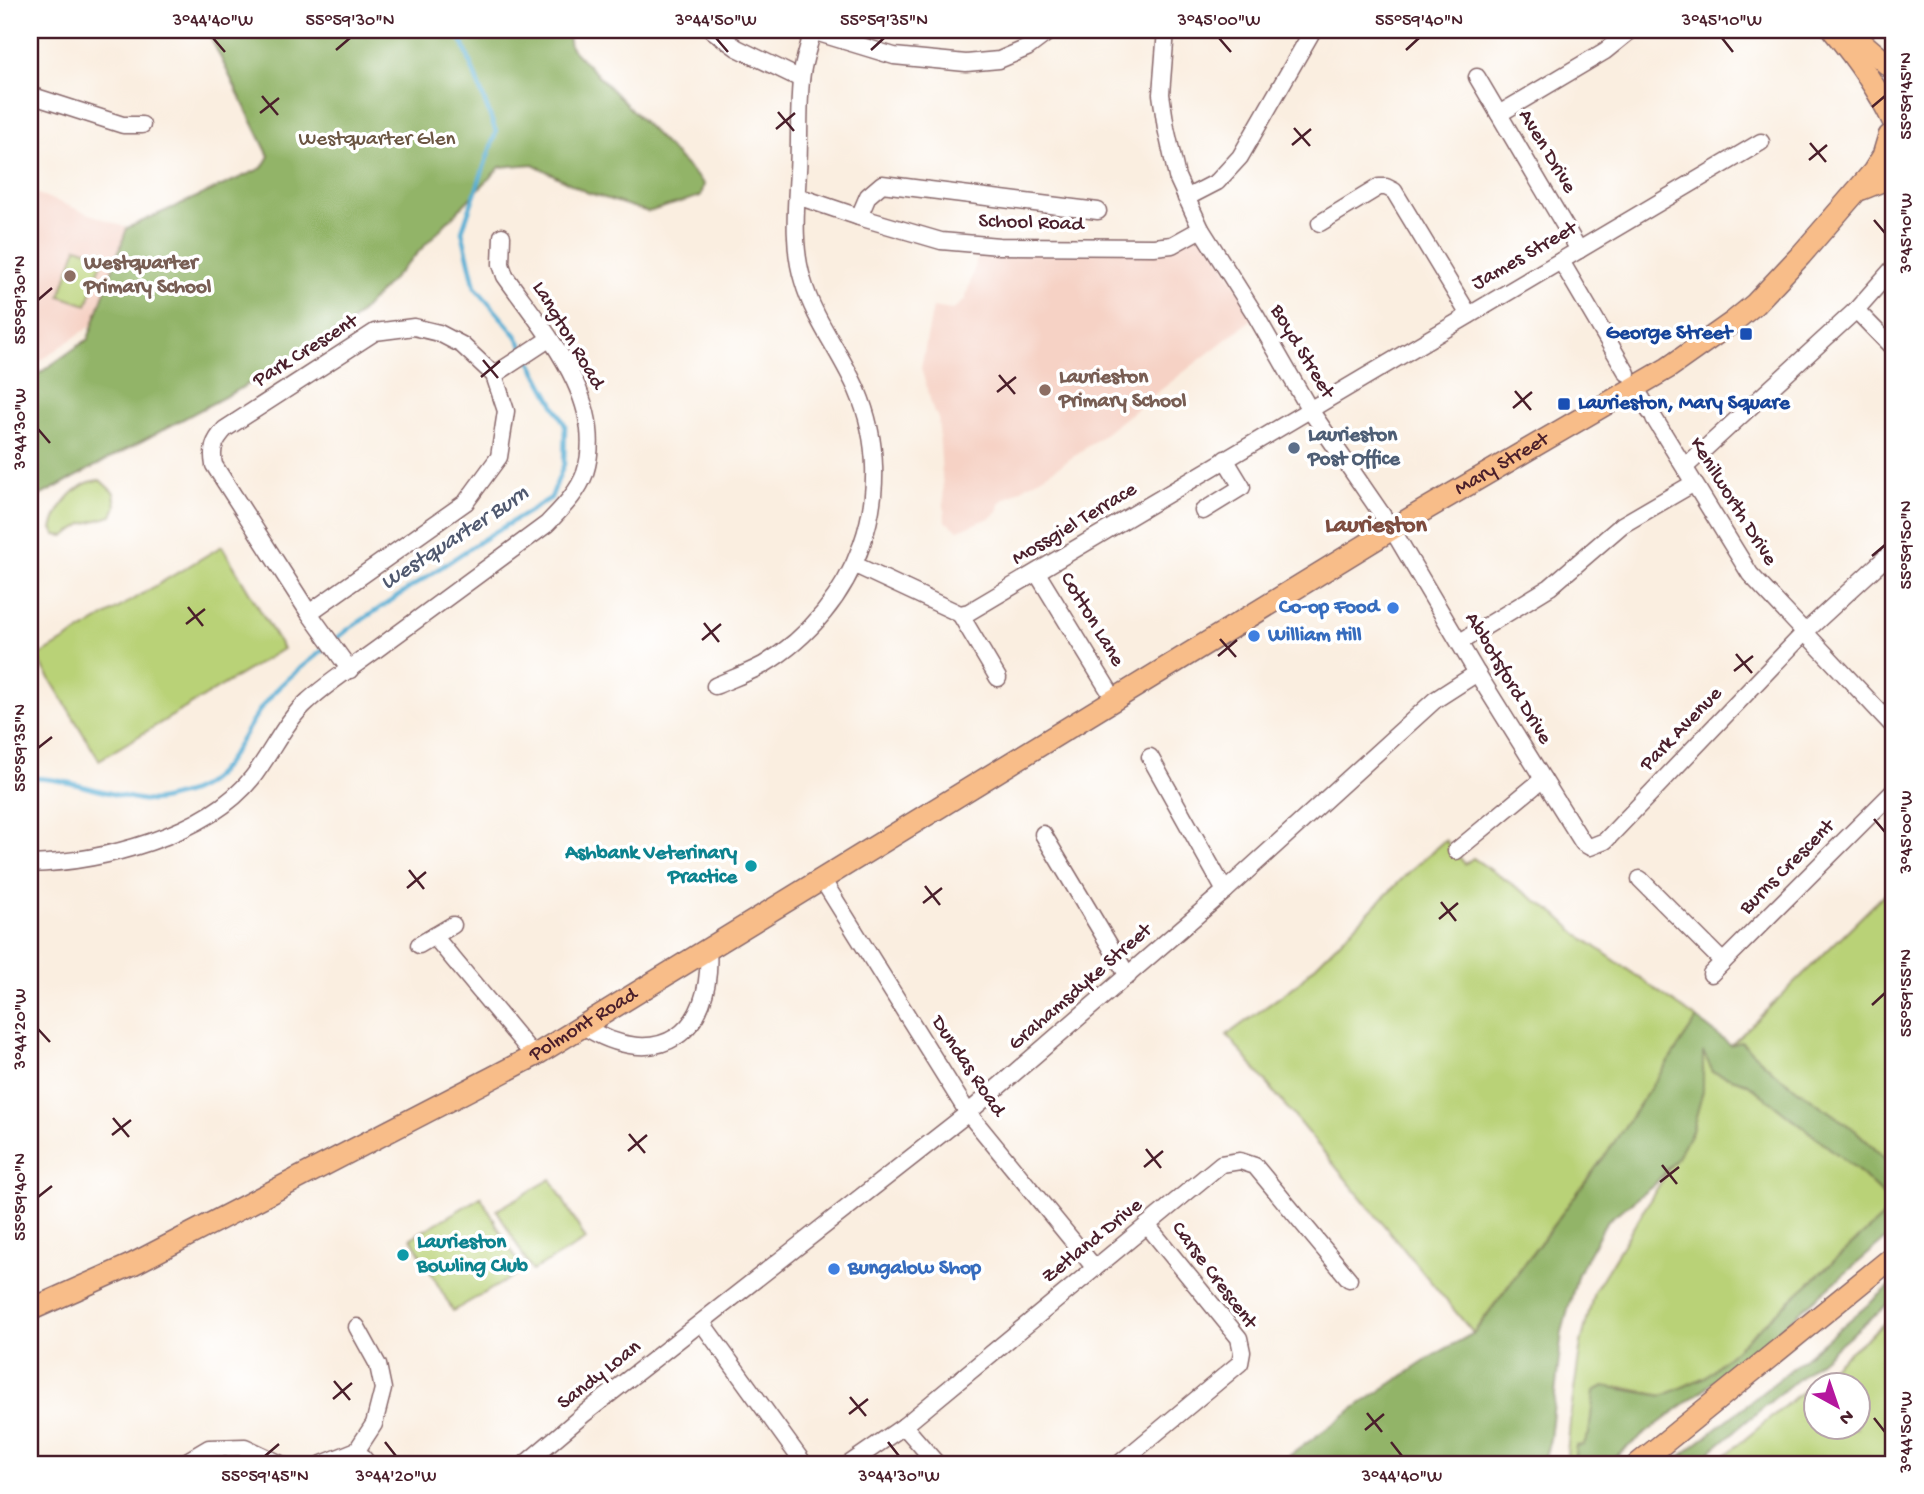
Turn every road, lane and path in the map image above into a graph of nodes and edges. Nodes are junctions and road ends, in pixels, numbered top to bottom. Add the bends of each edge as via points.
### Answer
1 (712, 30) edge
2 (1051, 30) edge
3 (1166, 30) edge
4 (1313, 30) edge
5 (1632, 30) edge
6 (1833, 30) edge
7 (1840, 30) edge
8 (813, 31) edge
9 (1894, 70) edge
10 (1477, 77) dead end
11 (801, 79) junction
12 (30, 95) edge
13 (1499, 114) junction
14 (142, 125) dead end
15 (1892, 126) edge
16 (1761, 142) dead end
17 (1894, 159) edge
18 (1894, 176) edge
19 (1857, 191) junction
20 (797, 195) junction
21 (1186, 198) junction
22 (1098, 211) dead end
23 (859, 217) junction
24 (1320, 223) dead end
25 (1201, 229) junction
26 (502, 236) dead end
27 (1579, 250) junction
28 (1561, 261) junction
29 (1894, 267) edge
30 (1856, 310) junction
31 (1469, 315) junction
32 (549, 339) junction
33 (1894, 349) edge
34 (494, 375) junction
35 (1631, 380) junction
36 (1310, 410) junction
37 (1225, 460) junction
38 (1685, 467) junction
39 (1694, 483) junction
40 (1203, 511) dead end
41 (1392, 529) junction
42 (1894, 550) edge
43 (855, 565) junction
44 (1037, 572) junction
45 (309, 613) junction
46 (960, 614) junction
47 (1805, 632) junction
48 (1460, 642) junction
49 (350, 670) junction
50 (1477, 673) junction
51 (998, 678) dead end
52 (715, 686) dead end
53 (1111, 694) junction
54 (1894, 727) edge
55 (1150, 757) dead end
56 (1543, 779) junction
57 (1894, 791) edge
58 (1043, 834) dead end
59 (1590, 847) joint
60 (1456, 851) dead end
61 (30, 864) edge
62 (822, 878) junction
63 (1640, 880) dead end
64 (1226, 891) junction
65 (453, 925) dead end
66 (434, 936) junction
67 (419, 945) dead end
68 (708, 948) junction
69 (1128, 975) junction
70 (583, 1026) junction
71 (534, 1056) junction
72 (968, 1112) junction
73 (1147, 1225) junction
74 (1894, 1256) edge
75 (1094, 1268) junction
76 (1349, 1279) dead end
77 (30, 1310) edge
78 (702, 1323) junction
79 (358, 1327) dead end
80 (904, 1426) junction
81 (357, 1450) junction
82 (181, 1464) edge
83 (281, 1464) edge
84 (322, 1464) edge
85 (368, 1464) edge
86 (525, 1464) edge
87 (804, 1464) edge
88 (849, 1464) edge
89 (937, 1464) edge
90 (1119, 1464) edge
91 (1638, 1464) edge

1 - 11 street via 737,48
2 - 8 street via 1027,48 999,60 966,63 894,56
3 - 21 street, Boyd Street via 1163,105 1172,157
4 - 21 street via 1240,157 1217,182
5 - 13 street
6 - 15 main road via 1870,78
7 - 9 main road
8 - 11 street
10 - 13 street, Aven Drive
11 - 20 street
12 - 14 street via 123,125
13 - 27 street, Aven Drive
15 - 17 main road
15 - 19 main road, Mary Street via 1883,156
16 - 27 street, James Street
18 - 19 main road, Mary Street
19 - 35 main road, Mary Street via 1755,304 1709,340
20 - 23 street, School Road
20 - 43 street via 796,250 803,282 857,390 872,442 874,499
21 - 25 street, Boyd Street
22 - 23 street, School Road via 881,184 868,196
23 - 25 street, School Road via 941,241 999,246 1154,247 1172,245
24 - 31 street via 1379,187 1394,191
25 - 36 street, Boyd Street
26 - 32 street, Langton Road via 505,276
27 - 28 street, James Street
28 - 31 street, James Street
28 - 35 street
29 - 30 street
30 - 33 street
30 - 38 street
31 - 36 street, James Street
32 - 34 street
32 - 49 street, Langton Road via 579,389 588,414 585,472 573,496 547,524
34 - 45 street, Park Crescent via 506,411 499,457 466,502
34 - 45 street, Park Crescent via 462,345 439,333 414,327 375,332 216,439 214,466
35 - 38 street, Kenilworth Drive
35 - 41 main road, Mary Street
36 - 37 street, Mossgiel Terrace
36 - 41 street, Boyd Street
37 - 40 street via 1242,487
37 - 44 street, Mossgiel Terrace
38 - 39 street, Kenilworth Drive
39 - 47 street, Kenilworth Drive via 1750,574
39 - 48 street via 1622,526 1550,587
41 - 48 street, Abbotsford Drive
41 - 53 main road, Mary Street
42 - 47 street, Park Avenue
43 - 46 street
43 - 52 street via 817,620 791,645 762,665
44 - 46 street, Mossgiel Terrace
44 - 53 street, Cotton Lane
45 - 49 street, Park Crescent
46 - 51 street
47 - 54 street, Kenilworth Drive
47 - 59 street, Park Avenue via 1605,841
48 - 50 street, Abbotsford Drive
49 - 61 street, Langton Road via 306,702 231,800 181,829 110,855
50 - 56 street, Abbotsford Drive
50 - 64 street, Grahamsdyke Street via 1435,700
53 - 62 main road, Polmont Road
55 - 64 street
56 - 59 street, Abbotsford Drive
56 - 60 street
57 - 63 street, Burns Crescent via 1717,968
58 - 69 street
62 - 68 main road, Polmont Road
62 - 72 street, Dundas Road
64 - 69 street, Grahamsdyke Street
65 - 66 street
66 - 67 street
66 - 71 street
68 - 70 main road, Polmont Road
68 - 70 street via 708,985 702,1003 692,1022 676,1037 634,1047 615,1043
69 - 72 street, Grahamsdyke Street
70 - 71 main road, Polmont Road
71 - 77 main road, Polmont Road via 133,1264
72 - 75 street, Dundas Road
72 - 78 street, Grahamsdyke Street
73 - 75 street, Zetland Drive
73 - 76 street, Zetland Drive via 1222,1164 1240,1161 1255,1166
73 - 90 street, Carse Crescent via 1239,1338 1242,1352 1240,1363
74 - 91 main road
75 - 80 street, Zetland Drive
78 - 86 street, Sandy Loan
78 - 87 street
79 - 81 street via 383,1389 374,1424
80 - 88 street, Zetland Drive
80 - 89 street
81 - 84 street
81 - 85 street
82 - 83 street via 208,1448 244,1447

